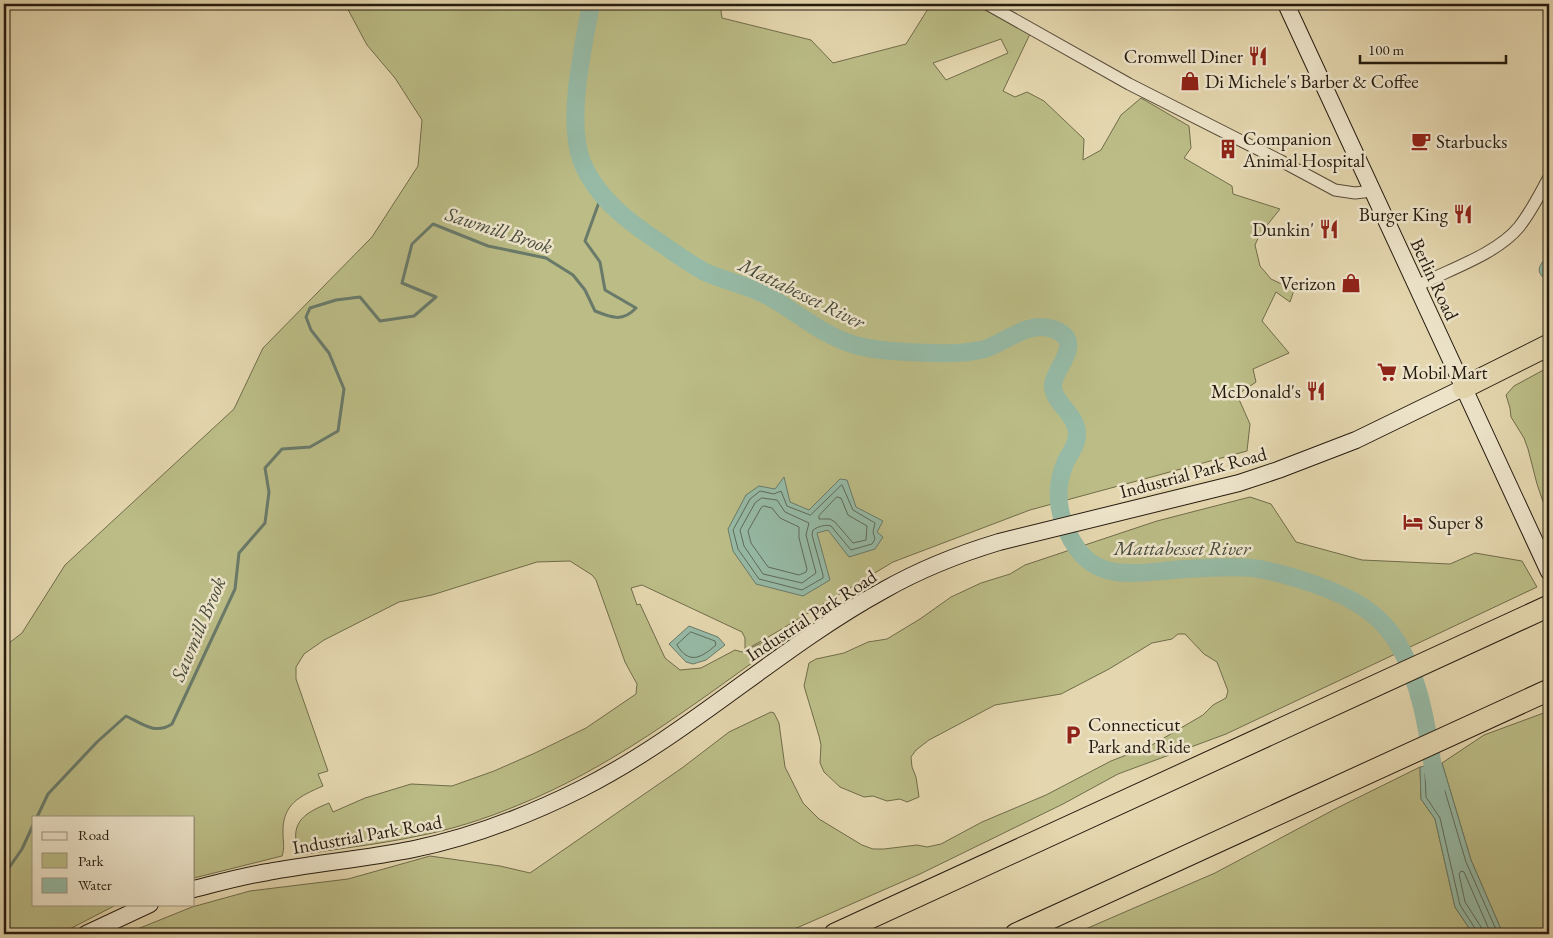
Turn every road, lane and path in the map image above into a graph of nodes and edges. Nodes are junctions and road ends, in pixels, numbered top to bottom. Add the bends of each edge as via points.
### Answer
1 (987, 4) edge
2 (1286, 4) edge
3 (1549, 178) edge
4 (1372, 191) junction
5 (1416, 286) junction
6 (1549, 344) edge
7 (1463, 388) junction
8 (1549, 572) edge
9 (1548, 607) edge
10 (1549, 690) edge
11 (195, 890) edge
12 (146, 906) edge
13 (86, 934) edge
14 (835, 934) edge
15 (1016, 934) edge

1 - 4 street via 1135,87 1335,190
2 - 4 street, Berlin Road
3 - 5 street via 1523,222 1506,240
4 - 5 street, Berlin Road
5 - 7 street, Berlin Road
6 - 7 highway
7 - 8 street, Berlin Road
7 - 11 street, Industrial Park Road via 1356,440 1300,463 1239,482 1035,532 941,562 883,590 844,614 645,752 583,788 526,814 416,849 268,872
9 - 14 highway
10 - 15 highway
12 - 13 street

